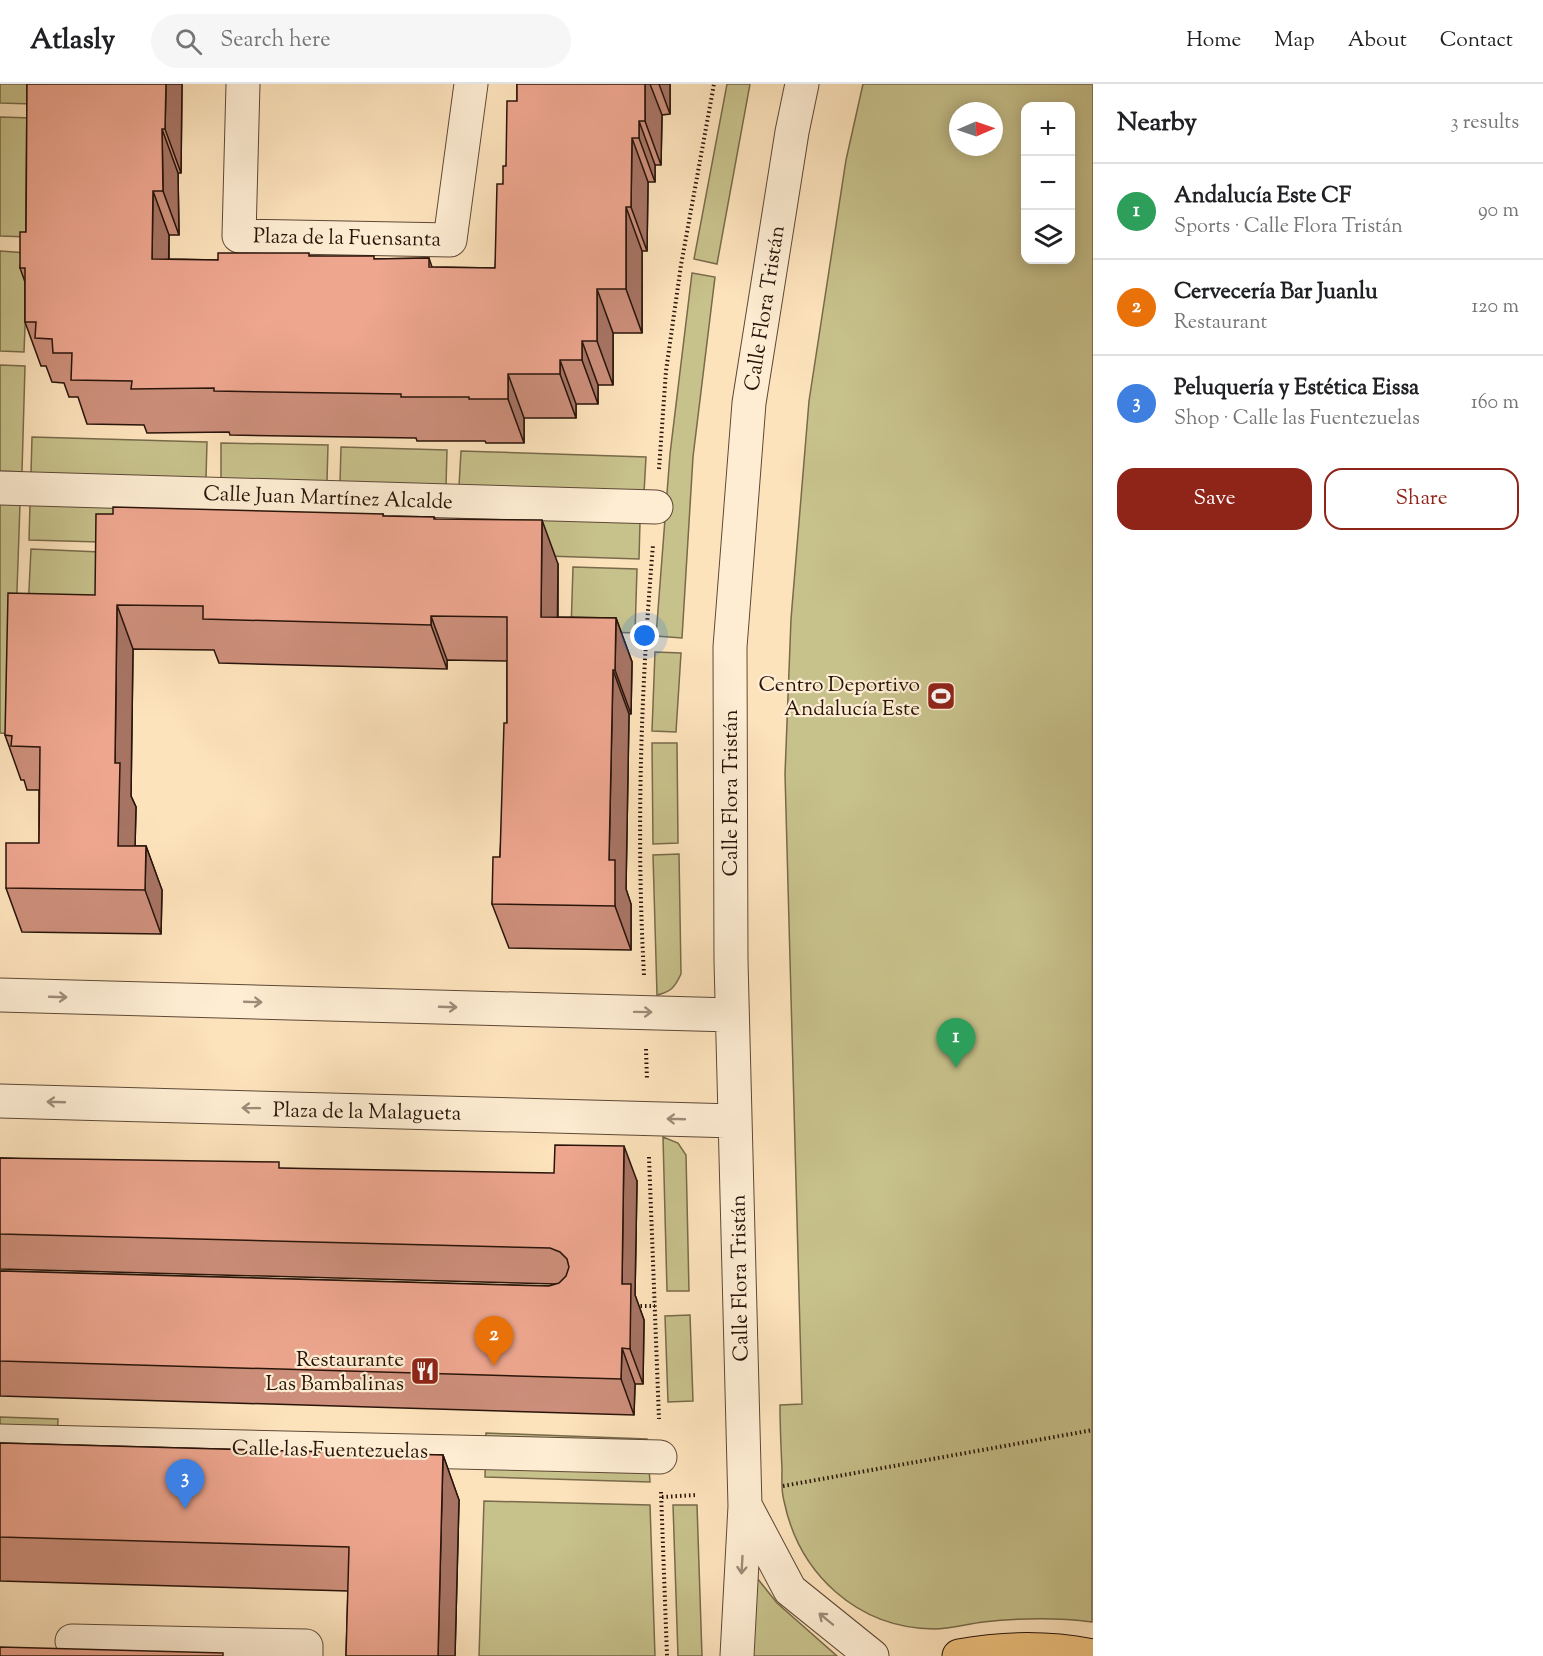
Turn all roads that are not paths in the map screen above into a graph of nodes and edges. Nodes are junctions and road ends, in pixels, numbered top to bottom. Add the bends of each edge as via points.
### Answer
1 (243, 84) edge
2 (471, 84) edge
3 (802, 84) edge
4 (0, 488) edge
5 (656, 507) road end
6 (0, 995) edge
7 (732, 1015) junction
8 (0, 1101) edge
9 (735, 1121) junction
10 (0, 1442) edge
11 (660, 1457) road end
12 (745, 1506) junction
13 (72, 1641) dead end
14 (306, 1656) edge
15 (737, 1656) edge
16 (872, 1656) edge
17 (959, 1656) edge
18 (1092, 1656) edge

1 - 2 street, Plaza de la Fuensanta via 239,236 450,240
3 - 7 street, Calle Flora Tristán via 749,403 730,647
4 - 5 street, Calle Juan Martínez Alcalde
6 -> 7 street
7 - 9 street, Calle Flora Tristán
9 -> 8 street, Plaza de la Malagueta
9 - 12 street, Calle Flora Tristán
10 - 11 street, Calle las Fuentezuelas
12 -> 15 street, Calle Flora Tristán
16 -> 12 street, Calle Flora Tristán via 790,1590
13 - 14 street via 306,1646
17 - 18 main road via 1015,1649

